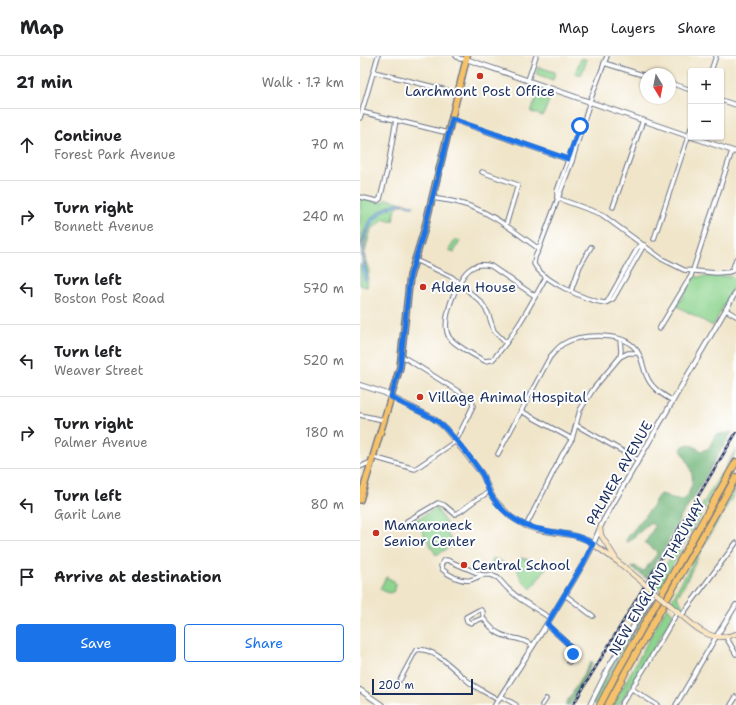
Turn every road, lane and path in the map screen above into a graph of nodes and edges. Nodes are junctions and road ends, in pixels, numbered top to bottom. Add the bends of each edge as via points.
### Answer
1 (378, 56) edge
2 (456, 56) edge
3 (536, 56) edge
4 (607, 56) edge
5 (716, 56) edge
6 (466, 57) edge
7 (604, 63) junction
8 (712, 68) edge
9 (374, 72) junction
10 (640, 74) edge
11 (528, 80) junction
12 (676, 85) edge
13 (688, 89) edge
14 (458, 93) junction
15 (360, 96) edge
16 (366, 97) junction
17 (724, 101) edge
18 (590, 102) junction
19 (736, 105) edge
20 (362, 112) junction
21 (360, 118) edge
22 (452, 119) junction
23 (396, 120) junction
24 (643, 120) junction
25 (448, 133) junction
26 (688, 135) edge
27 (689, 140) edge
28 (701, 140) edge
29 (734, 152) edge
30 (570, 160) junction
31 (482, 172) dead end
32 (360, 197) edge
33 (432, 198) junction
34 (557, 198) junction
35 (613, 207) dead end
36 (506, 225) junction
37 (654, 239) dead end
38 (644, 245) junction
39 (591, 247) dead end
40 (539, 249) junction
41 (736, 259) edge
42 (415, 260) junction
43 (734, 270) edge
44 (692, 271) junction
45 (736, 275) edge
46 (546, 277) junction
47 (460, 282) junction
48 (571, 291) junction
49 (736, 292) edge
50 (535, 296) junction
51 (726, 310) junction
52 (736, 316) edge
53 (659, 329) dead end
54 (620, 339) junction
55 (506, 344) junction
56 (638, 353) junction
57 (402, 356) junction
58 (620, 357) junction
59 (360, 385) edge
60 (391, 397) junction
61 (673, 401) junction
62 (521, 411) junction
63 (360, 415) edge
64 (383, 420) junction
65 (576, 425) junction
66 (572, 440) junction
67 (456, 441) junction
68 (498, 454) dead end
69 (372, 460) junction
70 (638, 460) junction
71 (736, 462) edge
72 (360, 467) edge
73 (736, 477) edge
74 (490, 492) junction
75 (360, 500) edge
76 (407, 521) dead end
77 (526, 526) junction
78 (600, 528) junction
79 (736, 543) edge
80 (593, 544) junction
81 (618, 562) junction
82 (482, 575) junction
83 (653, 593) junction
84 (565, 595) junction
85 (736, 605) edge
86 (678, 611) junction
87 (682, 615) junction
88 (593, 616) dead end
89 (484, 618) junction
90 (550, 618) junction
91 (547, 624) junction
92 (736, 634) edge
93 (716, 637) junction
94 (726, 637) junction
95 (532, 646) junction
96 (736, 654) edge
97 (569, 662) dead end
98 (400, 680) dead end
99 (632, 689) junction
100 (360, 690) edge
101 (501, 696) junction
102 (736, 697) edge
103 (546, 699) dead end
104 (498, 700) junction
105 (382, 705) edge
106 (495, 705) edge
107 (516, 705) edge
108 (542, 705) edge
109 (590, 705) edge
110 (600, 705) edge
111 (608, 705) edge
112 (621, 705) edge
113 (657, 705) edge
114 (676, 705) edge
115 (731, 705) edge

1 - 9 street
2 - 6 street via 460,59
3 - 11 street
4 - 7 street
5 - 8 street
6 - 11 street
6 - 14 main road
7 - 10 street
7 - 18 street
9 - 14 street
9 - 16 street
11 - 18 street
12 - 13 street
14 - 22 main road
15 - 16 street
16 - 20 street
17 - 19 street
18 - 24 street
18 - 30 street
20 - 21 street
20 - 23 street
22 - 25 main road
22 - 30 street
23 - 25 street
23 - 32 street via 381,196 379,200
24 - 26 street
24 - 35 street
25 - 33 main road
27 - 37 street
28 - 29 street
29 - 44 street
30 - 34 street via 557,191
31 - 36 street via 518,185
33 - 36 street via 468,205
33 - 42 main road
34 - 38 street via 601,214
34 - 40 street
36 - 40 street
38 - 44 street via 662,259 684,270
38 - 48 street via 613,300 603,302
39 - 48 street via 580,266
40 - 46 street via 534,264
41 - 43 street
42 - 47 street
42 - 57 main road via 408,289
43 - 44 street via 716,274
43 - 45 street
44 - 53 street
46 - 48 street
46 - 50 street
47 - 50 street via 470,268 486,264
47 - 55 street via 484,304 494,331
47 - 55 street via 448,314 446,329 449,338 484,361 494,358
49 - 51 street, PALMER AVENUE
50 - 55 street
51 - 52 street
51 - 61 street, PALMER AVENUE
54 - 56 street via 632,345
54 - 58 street
54 - 62 street via 590,336 561,345 550,357
56 - 58 street via 628,353
56 - 61 street via 651,384
57 - 60 main road
57 - 67 street via 472,400 473,406
58 - 65 street via 594,388 580,410
59 - 60 street
60 - 64 main road
60 - 67 main road via 433,418
61 - 70 street, PALMER AVENUE
62 - 66 street
62 - 68 street
63 - 64 street
64 - 69 main road
65 - 66 street
65 - 70 street
66 - 77 street
67 - 69 street via 415,469
67 - 74 main road via 482,474
69 - 72 street
69 - 75 main road
70 - 78 street, PALMER AVENUE
71 - 110 highway, NEW ENGLAND THRUWAY
73 - 111 highway, NEW ENGLAND THRUWAY
74 - 76 street via 455,514 438,503
74 - 77 main road via 504,512
77 - 80 main road via 572,535
78 - 80 street, PALMER AVENUE
78 - 81 main road
79 - 87 street
80 - 81 main road
80 - 84 street, PALMER AVENUE
81 - 83 main road, bridge
82 - 82 street via 447,560 443,561 441,566 444,571 462,580
82 - 90 street via 498,578 520,599
83 - 86 main road, bridge
83 - 109 street via 610,665
84 - 88 street
84 - 90 street, PALMER AVENUE
85 - 93 street
86 - 87 main road
86 - 99 street
87 - 93 main road via 701,631
89 - 89 street via 481,610 468,615 466,619 471,623
89 - 95 street via 499,634 519,638
90 - 91 street, PALMER AVENUE
91 - 95 street, PALMER AVENUE
91 - 97 street via 570,646 572,657
92 - 94 main road
93 - 94 main road
93 - 114 street
94 - 96 street
95 - 101 street, PALMER AVENUE
98 - 104 street via 416,650 419,649 442,658 470,683
99 - 112 street
99 - 113 street
100 - 105 street
101 - 104 street, PALMER AVENUE
101 - 107 street
102 - 115 street
103 - 108 street
104 - 106 street, PALMER AVENUE

